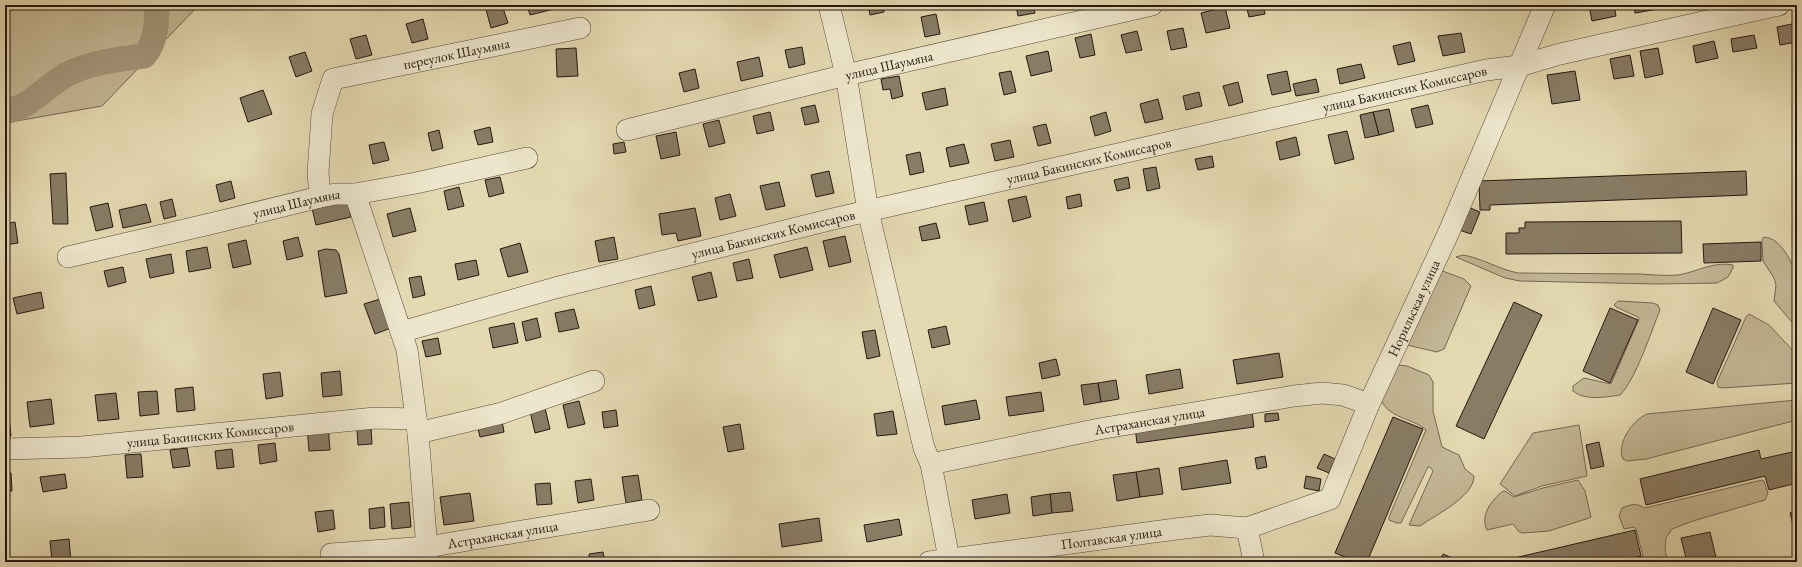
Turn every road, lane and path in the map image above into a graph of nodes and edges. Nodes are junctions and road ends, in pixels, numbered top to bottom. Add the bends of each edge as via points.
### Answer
1 (829, 5) edge
2 (1152, 5) edge
3 (1545, 5) edge
4 (1779, 5) edge
5 (580, 28) dead end
6 (1519, 66) junction
7 (846, 75) junction
8 (627, 130) dead end
9 (527, 158) dead end
10 (355, 194) junction
11 (320, 197) junction
12 (868, 211) junction
13 (68, 257) dead end
14 (401, 332) junction
15 (594, 381) dead end
16 (1369, 404) junction
17 (417, 426) junction
18 (5, 449) edge
19 (931, 464) junction
20 (649, 510) dead end
21 (1247, 528) junction
22 (331, 554) dead end
23 (427, 554) edge
24 (939, 560) edge
25 (1254, 562) edge

1 - 7 street
2 - 7 street, улица Шаумяна
3 - 6 street, Норильская улица
4 - 6 street, улица Бакинских Комиссаров via 1560,54
5 - 11 street, переулок Шаумяна via 333,79 322,114 318,173
6 - 12 street, улица Бакинских Комиссаров via 1486,70
6 - 16 street, Норильская улица via 1448,234
7 - 8 street, улица Шаумяна
7 - 12 street
9 - 10 street, улица Шаумяна
10 - 11 street, улица Шаумяна
10 - 14 street
11 - 13 street, улица Шаумяна
12 - 14 street, улица Бакинских Комиссаров via 621,271
12 - 19 street via 924,448
14 - 17 street via 407,350
15 - 17 street, улица Бакинских Комиссаров via 502,413
16 - 19 street, Астраханская улица via 1322,393 1294,396 1099,429
16 - 21 street, Норильская улица via 1330,499
17 - 18 street, улица Бакинских Комиссаров via 375,418 82,447
17 - 23 street
19 - 24 street
20 - 23 street, Астраханская улица
21 - 24 street, Полтавская улица via 1196,526
21 - 25 street
22 - 23 street, Астраханская улица

